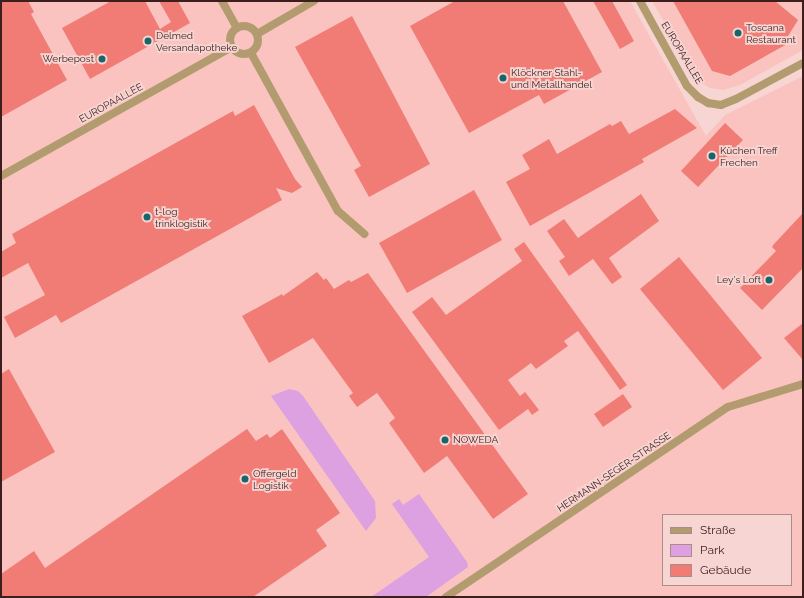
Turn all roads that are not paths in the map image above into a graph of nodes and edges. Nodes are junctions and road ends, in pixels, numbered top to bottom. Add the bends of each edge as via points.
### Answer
1 (222, 1) edge
2 (314, 1) edge
3 (640, 1) edge
4 (237, 28) junction
5 (257, 34) junction
6 (232, 47) junction
7 (251, 54) junction
8 (803, 63) edge
9 (1, 176) edge
10 (364, 234) dead end
11 (803, 384) edge
12 (446, 597) edge

1 - 4 street
2 - 5 street
3 - 8 street, EUROPAALLEE via 687,86 698,97 708,102 721,105 736,99
4 - 5 street via 248,26
4 - 6 street via 230,37
5 - 7 street via 258,44
6 - 7 street via 240,54
6 - 9 street, EUROPAALLEE
7 - 10 street via 338,211
11 - 12 street, HERMANN-SEGER-STRASSE via 728,407

